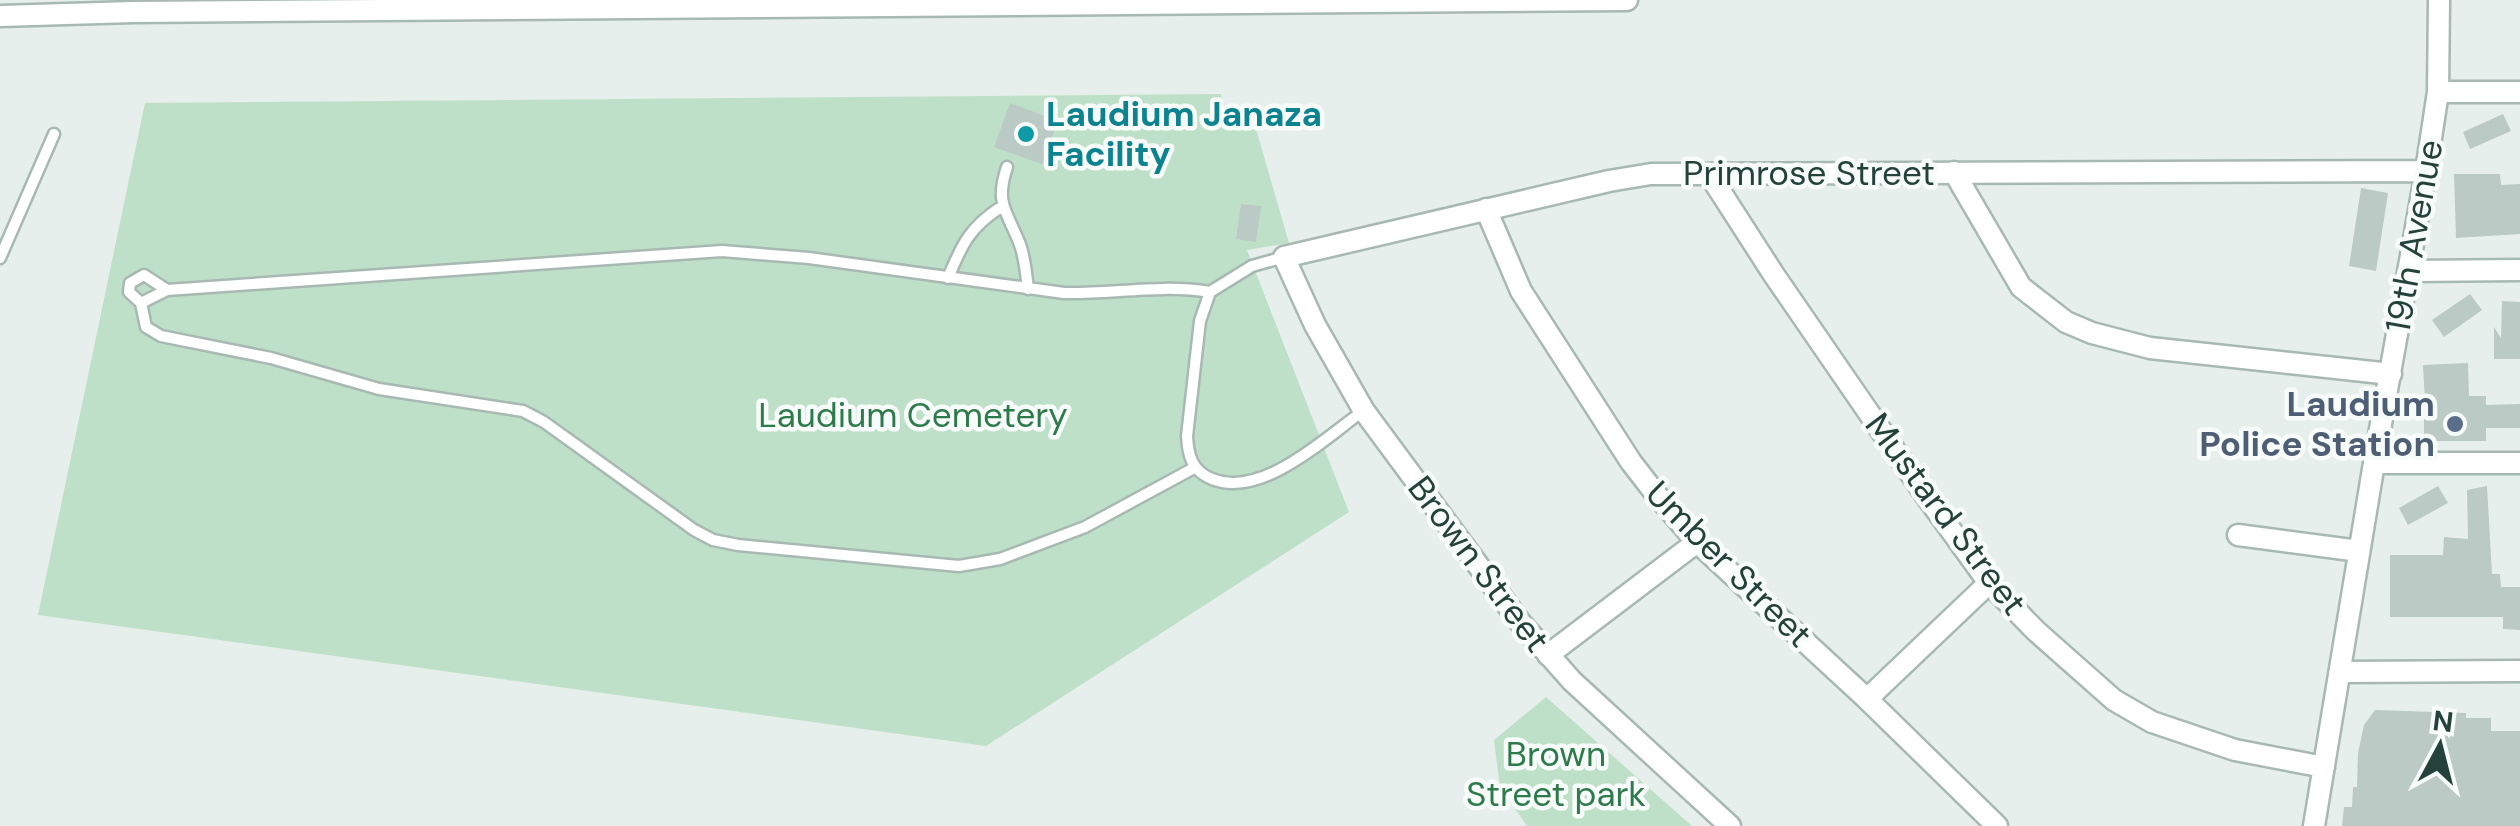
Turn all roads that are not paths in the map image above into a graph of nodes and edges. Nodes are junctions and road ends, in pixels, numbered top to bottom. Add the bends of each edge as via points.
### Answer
1 (1627, 0) edge
2 (2440, 0) edge
3 (0, 16) edge
4 (2438, 92) junction
5 (2520, 92) edge
6 (54, 134) dead end
7 (1008, 167) dead end
8 (2426, 171) junction
9 (1954, 172) junction
10 (1709, 174) junction
11 (1001, 208) junction
12 (1486, 209) junction
13 (1284, 257) junction
14 (0, 258) edge
15 (2520, 270) edge
16 (2410, 272) junction
17 (948, 278) junction
18 (1028, 289) junction
19 (166, 290) junction
20 (1210, 292) junction
21 (141, 303) junction
22 (2390, 374) junction
23 (1364, 410) junction
24 (2374, 463) junction
25 (2520, 463) edge
26 (1194, 468) junction
27 (2238, 535) dead end
28 (1697, 542) junction
29 (2359, 551) junction
30 (1989, 583) junction
31 (1548, 655) junction
32 (2520, 670) edge
33 (2340, 672) junction
34 (1867, 699) junction
35 (2324, 767) junction
36 (1990, 824) edge
37 (1730, 826) edge
38 (2314, 826) edge

1 - 3 street
2 - 4 street, 19th Avenue
4 - 5 street
4 - 8 street, 19th Avenue
6 - 14 lane
7 - 11 lane
8 - 9 street, Primrose Street
8 - 16 street, 19th Avenue
9 - 10 street, Primrose Street
9 - 22 street via 2021,288 2066,322 2150,348
10 - 12 street, Primrose Street via 1608,180
10 - 30 street, Mustard Street
11 - 17 lane via 977,223
11 - 18 lane via 1020,245
12 - 13 street, Primrose Street
12 - 28 street, Umber Street via 1544,329 1630,462
13 - 20 lane, Primrose Street via 1252,266
13 - 23 street, Brown Street
15 - 16 street
16 - 22 street, 19th Avenue
17 - 18 lane
17 - 19 lane via 722,250
18 - 20 lane
19 - 21 lane
19 - 21 lane via 151,277 135,277 129,292
20 - 26 lane via 1200,321 1187,436
21 - 26 lane via 146,327 162,336 379,389 523,411 694,530 738,546 959,566 1000,559 1085,527
22 - 24 street, 19th Avenue
23 - 26 lane via 1256,481 1216,481
23 - 31 street, Brown Street
24 - 25 street
24 - 29 street, 19th Avenue
27 - 29 street
28 - 31 street
28 - 34 street, Umber Street
29 - 33 street, 19th Avenue
30 - 34 street
30 - 35 street, Mustard Street via 2078,670 2152,722 2235,750
31 - 37 street, Brown Street
32 - 33 street
33 - 35 street, 19th Avenue
34 - 36 street, Umber Street
35 - 38 street, 19th Avenue

